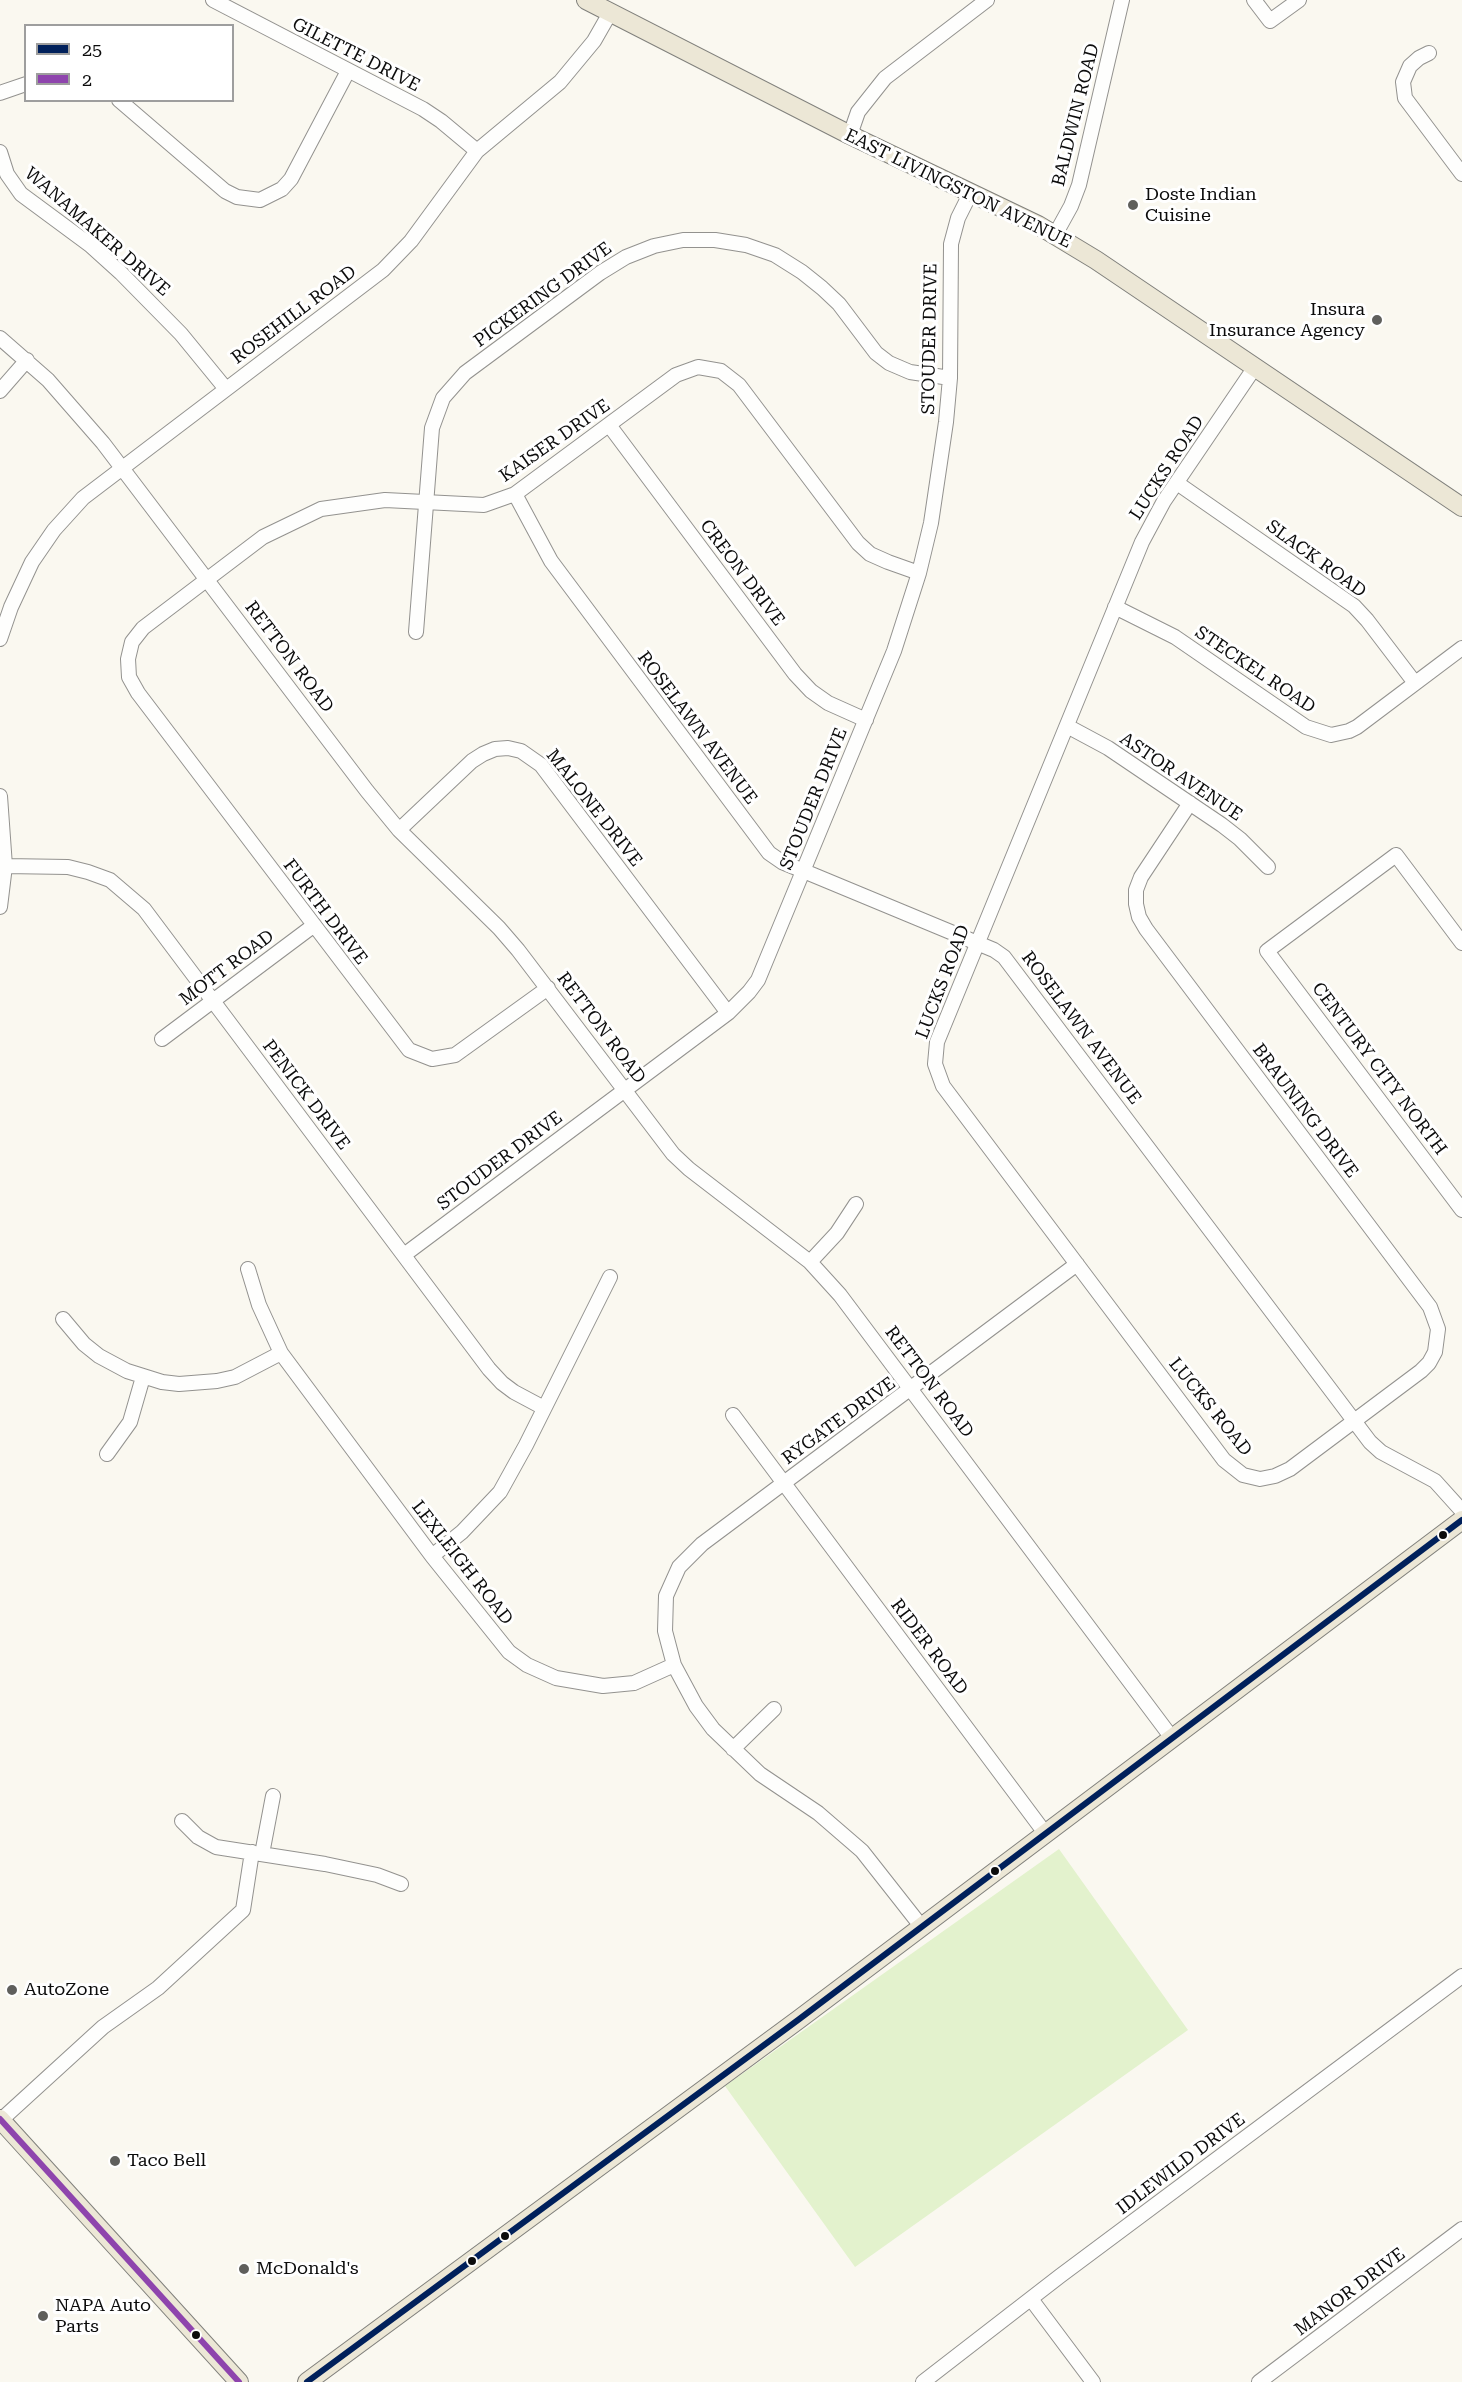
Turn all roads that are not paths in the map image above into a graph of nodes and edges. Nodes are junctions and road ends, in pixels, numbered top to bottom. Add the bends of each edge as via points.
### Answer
1 (213, 0) edge
2 (586, 0) edge
3 (987, 0) edge
4 (1122, 0) edge
5 (1254, 0) edge
6 (1299, 0) edge
7 (610, 13) junction
8 (1429, 53) dead end
9 (348, 71) junction
10 (24, 85) edge
11 (0, 93) edge
12 (121, 102) edge
13 (850, 135) junction
14 (477, 151) junction
15 (0, 152) edge
16 (1462, 174) edge
17 (971, 192) junction
18 (1055, 235) junction
19 (0, 338) edge
20 (27, 360) junction
21 (1255, 367) junction
22 (950, 378) junction
23 (226, 389) junction
24 (0, 391) edge
25 (609, 425) junction
26 (123, 466) junction
27 (1177, 483) junction
28 (515, 494) junction
29 (425, 503) junction
30 (1462, 507) edge
31 (919, 573) junction
32 (208, 579) junction
33 (1115, 607) junction
34 (416, 632) dead end
35 (0, 639) edge
36 (1462, 648) edge
37 (128, 659) joint
38 (1415, 683) junction
39 (866, 720) junction
40 (1067, 726) junction
41 (0, 796) edge
42 (1190, 803) junction
43 (399, 830) junction
44 (5, 866) junction
45 (1268, 867) dead end
46 (804, 871) junction
47 (0, 907) edge
48 (313, 926) junction
49 (977, 943) junction
50 (1462, 943) edge
51 (548, 987) junction
52 (213, 1000) junction
53 (728, 1013) junction
54 (162, 1039) dead end
55 (625, 1090) junction
56 (1457, 1192) edge
57 (856, 1204) dead end
58 (1462, 1210) edge
59 (404, 1255) junction
60 (810, 1262) junction
61 (1077, 1264) junction
62 (248, 1269) dead end
63 (610, 1277) dead end
64 (63, 1319) dead end
65 (281, 1353) junction
66 (143, 1377) junction
67 (912, 1390) junction
68 (544, 1408) junction
69 (733, 1415) dead end
70 (1354, 1420) junction
71 (107, 1454) dead end
72 (784, 1484) junction
73 (1462, 1511) edge
74 (1462, 1520) edge
75 (432, 1556) junction
76 (675, 1665) junction
77 (774, 1709) dead end
78 (1172, 1738) junction
79 (733, 1749) junction
80 (273, 1796) dead end
81 (182, 1821) dead end
82 (1045, 1833) junction
83 (257, 1853) junction
84 (401, 1884) dead end
85 (921, 1926) junction
86 (1462, 1976) edge
87 (0, 2120) edge
88 (1462, 2229) edge
89 (1031, 2299) junction
90 (239, 2382) edge
91 (307, 2382) edge
92 (922, 2382) edge
93 (1094, 2382) edge
94 (1259, 2382) edge

1 - 9 street, GILETTE DRIVE
2 - 7 main road, EAST LIVINGSTON AVENUE
3 - 13 street via 885,78 866,101
4 - 18 street, BALDWIN ROAD via 1079,185
5 - 6 street via 1270,21
7 - 13 main road, EAST LIVINGSTON AVENUE
7 - 14 street, ROSEHILL ROAD via 594,41 560,82
8 - 16 street via 1410,66 1403,82 1405,98
9 - 12 street via 291,179 282,189 260,200 237,198 225,191
9 - 14 street, GILETTE DRIVE via 423,109
10 - 11 street
13 - 17 main road, EAST LIVINGSTON AVENUE
14 - 23 street, ROSEHILL ROAD via 411,241 383,270
15 - 23 street, WANAMAKER DRIVE via 7,174 21,194 122,273 181,334
17 - 18 main road, EAST LIVINGSTON AVENUE
17 - 22 street, STOUDER DRIVE via 955,225 949,257
18 - 21 main road, EAST LIVINGSTON AVENUE
19 - 20 street, RETTON ROAD
20 - 24 street
20 - 26 street, RETTON ROAD via 72,405
21 - 27 street, LUCKS ROAD
21 - 30 main road, EAST LIVINGSTON AVENUE
22 - 29 street, PICKERING DRIVE via 909,372 890,363 876,353 822,288 775,255 715,240 683,240 654,246 600,273 453,385 436,412 432,428
22 - 31 street, STOUDER DRIVE via 932,523
23 - 26 street, ROSEHILL ROAD
25 - 28 street, KAISER DRIVE
25 - 31 street, KAISER DRIVE via 686,370 710,367 721,371 739,385 858,543 870,554
25 - 39 street, CREON DRIVE via 795,674 811,691
26 - 32 street, RETTON ROAD
26 - 35 street, ROSEHILL ROAD via 83,498 42,546 19,588
27 - 33 street, LUCKS ROAD via 1152,521
27 - 38 street, SLACK ROAD via 1353,606
28 - 29 street, KAISER DRIVE via 484,505
28 - 46 street, ROSELAWN AVENUE via 551,561 761,844 775,858
29 - 32 street, KAISER DRIVE via 386,500 321,508 263,537
29 - 34 street, PICKERING DRIVE
31 - 39 street, STOUDER DRIVE
32 - 37 street, KAISER DRIVE via 143,628 132,642
32 - 43 street, RETTON ROAD
33 - 38 street, STECKEL ROAD via 1175,638 1322,734 1349,731
33 - 40 street, LUCKS ROAD
36 - 38 street, STECKEL ROAD
37 - 48 street, FURTH DRIVE via 129,677 138,693
39 - 46 street, STOUDER DRIVE
40 - 42 street, ASTOR AVENUE via 1108,748
40 - 49 street, LUCKS ROAD
41 - 44 street
42 - 45 street, ASTOR AVENUE via 1240,839
42 - 70 street, BRAUNING DRIVE via 1141,877 1136,890 1139,917 1430,1307 1438,1329 1438,1341 1429,1363
43 - 51 street, RETTON ROAD via 499,928
43 - 53 street, MALONE DRIVE via 477,758 495,749 521,750 541,765
44 - 47 street
44 - 52 street, PENICK DRIVE via 68,867 110,880 144,909
46 - 49 street, ROSELAWN AVENUE
46 - 53 street, STOUDER DRIVE via 758,980
48 - 51 street, FURTH DRIVE via 401,1042 409,1050 432,1059 443,1059 466,1048
48 - 52 street, MOTT ROAD
49 - 61 street, LUCKS ROAD via 937,1042 935,1064 943,1086
49 - 70 street, ROSELAWN AVENUE via 1012,964
50 - 56 street, CENTURY CITY NORTH via 1396,855 1267,951
51 - 55 street, RETTON ROAD
52 - 54 street, MOTT ROAD
52 - 59 street, PENICK DRIVE
53 - 55 street, STOUDER DRIVE
55 - 59 street, STOUDER DRIVE
55 - 60 street, RETTON ROAD via 678,1160
56 - 58 street, CENTURY CITY NORTH
57 - 60 street via 837,1233
59 - 68 street, PENICK DRIVE via 502,1383
60 - 67 street, RETTON ROAD
61 - 67 street, RYGATE DRIVE
61 - 70 street, LUCKS ROAD via 1224,1460 1243,1475 1260,1479 1282,1473
62 - 65 street, LEXLEIGH ROAD
63 - 68 street
64 - 66 street via 99,1356
65 - 66 street via 235,1377 217,1381 179,1384
65 - 75 street, LEXLEIGH ROAD
66 - 71 street via 130,1422
67 - 72 street, RYGATE DRIVE
67 - 78 street, RETTON ROAD
68 - 75 street via 490,1506
69 - 72 street, RIDER ROAD
70 - 73 street, ROSELAWN AVENUE via 1381,1452 1435,1481
72 - 76 street, RYGATE DRIVE via 679,1567 666,1596 665,1631
72 - 82 street, RIDER ROAD
74 - 78 main road
75 - 76 street, LEXLEIGH ROAD via 509,1652 542,1672 571,1682 603,1686 634,1683
76 - 79 street via 696,1706
77 - 79 street
78 - 82 main road
79 - 85 street via 760,1774 838,1827 884,1875
80 - 83 street
81 - 83 street via 205,1843
82 - 85 main road
83 - 84 street via 377,1875
83 - 87 street via 243,1910 158,1988 103,2027
85 - 91 main road
86 - 89 street, IDLEWILD DRIVE
87 - 90 main road
88 - 94 street, MANOR DRIVE
89 - 92 street, IDLEWILD DRIVE
89 - 93 street

